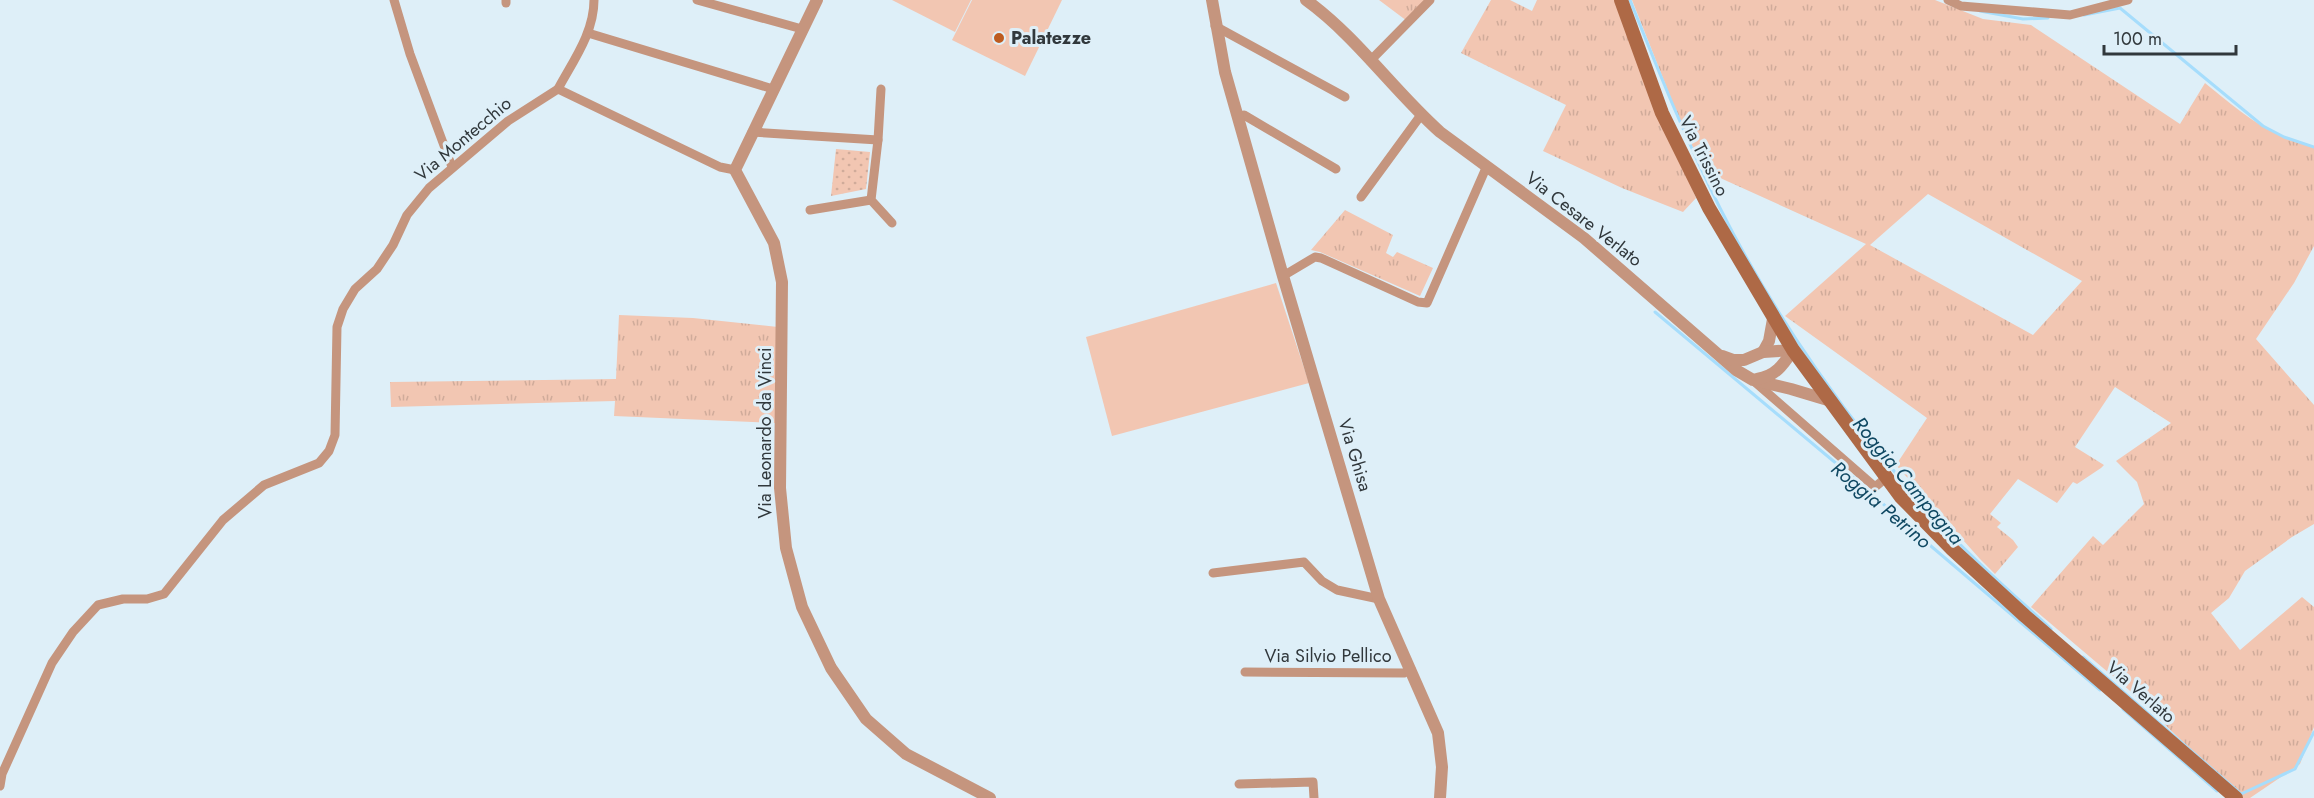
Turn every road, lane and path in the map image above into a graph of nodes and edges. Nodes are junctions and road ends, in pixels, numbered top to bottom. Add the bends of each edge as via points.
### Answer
1 (394, 0) edge
2 (594, 0) edge
3 (698, 0) edge
4 (816, 0) edge
5 (1212, 0) edge
6 (1306, 0) edge
7 (1430, 0) edge
8 (1620, 0) edge
9 (1948, 0) edge
10 (2128, 0) edge
11 (1215, 26) junction
12 (802, 29) junction
13 (588, 33) junction
14 (1370, 61) junction
15 (558, 89) junction
16 (773, 89) junction
17 (881, 89) dead end
18 (1345, 97) dead end
19 (1422, 115) junction
20 (1238, 117) junction
21 (752, 132) junction
22 (878, 140) junction
23 (452, 167) junction
24 (1486, 168) junction
25 (1336, 169) dead end
26 (735, 170) junction
27 (1361, 197) dead end
28 (871, 200) junction
29 (810, 210) dead end
30 (892, 224) dead end
31 (1283, 276) junction
32 (1773, 319) junction
33 (1793, 350) junction
34 (1763, 352) junction
35 (1721, 356) junction
36 (1753, 380) junction
37 (1831, 401) junction
38 (1887, 477) junction
39 (1213, 573) dead end
40 (1379, 599) junction
41 (1411, 669) junction
42 (1245, 672) dead end
43 (1239, 784) dead end
44 (0, 786) edge
45 (2234, 797) edge
46 (990, 798) edge
47 (1314, 798) edge
48 (1440, 798) edge

1 - 23 street
2 - 13 street
3 - 12 street
4 - 12 street
5 - 11 street, Via Ghisa
6 - 14 street, Via Cesare Verlato via 1331,19
7 - 14 street
8 - 32 main road, Via Trissino via 1662,113 1709,208
9 - 10 street via 1961,6 2070,15
11 - 18 street
11 - 20 street, Via Ghisa
12 - 16 street
13 - 15 street
13 - 16 street
14 - 19 street, Via Cesare Verlato
15 - 23 street, Via Montecchio via 508,121
15 - 26 street via 720,167
16 - 21 street
17 - 22 street
19 - 24 street, Via Cesare Verlato
19 - 27 street
20 - 25 street via 1244,115
20 - 31 street, Via Ghisa
21 - 22 street
21 - 26 street
22 - 28 street
23 - 44 street, Via Montecchio via 407,215 377,269 355,289 343,309 337,327 335,435 329,451 319,463 264,485 223,520 164,594 98,605 52,663
24 - 31 street via 1427,303 1321,258 1315,257
24 - 35 street, Via Cesare Verlato via 1566,223
26 - 46 street, Via Leonardo da Vinci via 774,243 782,282 780,488 786,548 802,607 831,668 866,718 906,754
28 - 29 street
28 - 30 street
31 - 40 street, Via Ghisa
32 - 33 main road
32 - 34 street
33 - 34 street
33 - 36 street via 1770,377
33 - 37 main road
34 - 35 street via 1744,360
35 - 36 street, Via Cesare Verlato
36 - 37 street, Via Cesare Verlato
36 - 38 street, Via Cesare Verlato via 1875,486
37 - 38 main road
38 - 45 main road, Via Verlato via 1901,497 1952,549
39 - 40 street via 1305,562 1322,581 1337,590
40 - 41 street, Via Ghisa
41 - 42 street, Via Silvio Pellico via 1404,673
41 - 48 street, Via Ghisa via 1438,733
43 - 47 street via 1313,782

